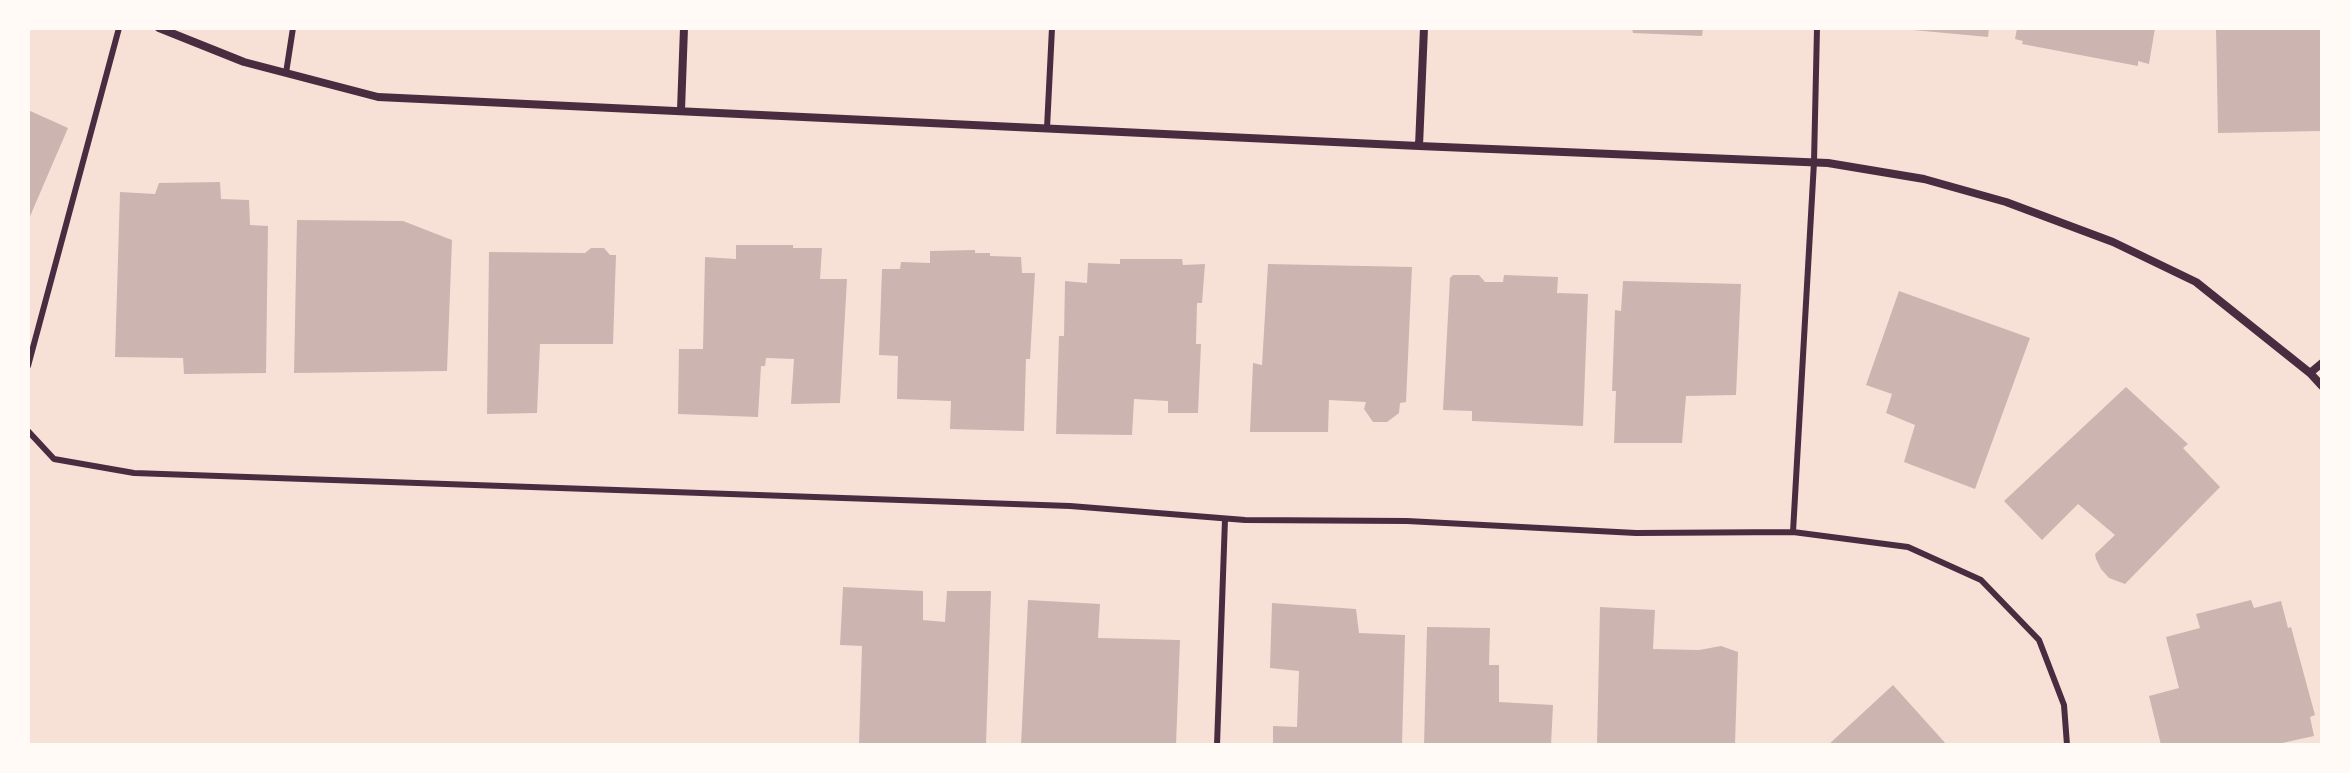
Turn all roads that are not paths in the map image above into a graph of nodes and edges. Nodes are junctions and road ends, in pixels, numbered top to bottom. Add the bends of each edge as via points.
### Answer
1 (119, 28) edge
2 (159, 28) edge
3 (293, 28) edge
4 (684, 28) edge
5 (1052, 28) edge
6 (1424, 28) edge
7 (1817, 28) edge
8 (286, 73) junction
9 (681, 110) junction
10 (1047, 128) junction
11 (1419, 146) junction
12 (1814, 162) junction
13 (2322, 363) edge
14 (28, 366) edge
15 (2310, 373) junction
16 (2322, 386) edge
17 (28, 431) edge
18 (1225, 519) junction
19 (1793, 532) junction
20 (1217, 745) edge
21 (2067, 745) edge

1 - 14 lane
2 - 8 street
3 - 8 lane
4 - 9 street
5 - 10 lane
6 - 11 street
7 - 12 lane
8 - 9 street via 378,97
9 - 10 street
10 - 11 street
11 - 12 street
12 - 15 street via 1924,179 2006,202 2113,242 2196,282
12 - 19 lane
13 - 15 street
15 - 16 street
17 - 18 lane via 54,459 134,473 1070,506
18 - 19 lane via 1407,521 1636,533
18 - 20 lane
19 - 21 lane via 1908,547 1981,580 2039,640 2064,705

